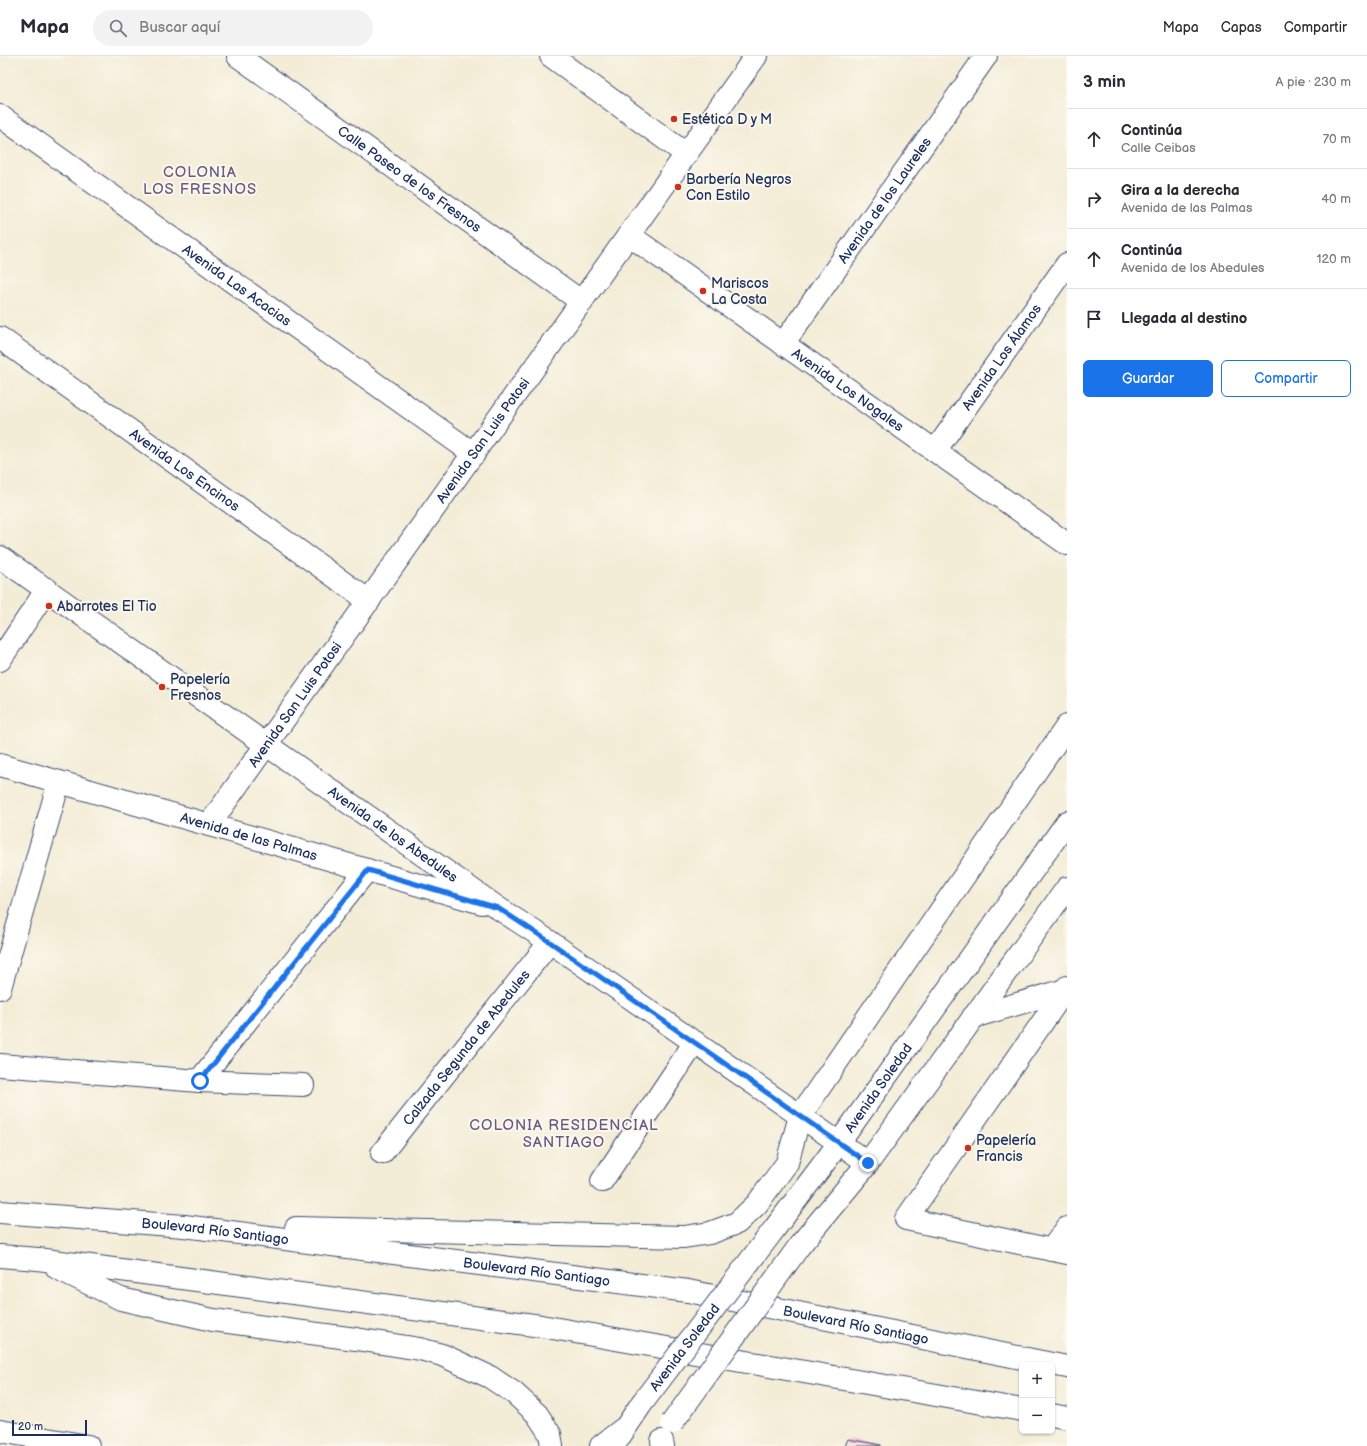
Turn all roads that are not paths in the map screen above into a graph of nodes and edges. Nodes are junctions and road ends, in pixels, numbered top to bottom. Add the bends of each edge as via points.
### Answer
1 (238, 56) edge
2 (551, 56) edge
3 (756, 56) edge
4 (986, 56) edge
5 (0, 116) edge
6 (686, 154) junction
7 (629, 235) junction
8 (1067, 264) edge
9 (582, 302) junction
10 (0, 338) edge
11 (783, 344) junction
12 (935, 451) junction
13 (474, 454) junction
14 (1067, 544) edge
15 (0, 557) edge
16 (47, 590) junction
17 (369, 602) junction
18 (0, 660) edge
19 (1067, 726) edge
20 (268, 744) junction
21 (0, 765) edge
22 (59, 782) junction
23 (1067, 822) edge
24 (210, 825) junction
25 (368, 870) junction
26 (1067, 888) edge
27 (498, 908) junction
28 (550, 942) junction
29 (0, 988) edge
30 (1066, 989) edge
31 (973, 1017) junction
32 (695, 1042) junction
33 (0, 1065) edge
34 (200, 1081) junction
35 (303, 1085) dead end
36 (800, 1116) junction
37 (839, 1143) junction
38 (382, 1153) dead end
39 (868, 1163) junction
40 (602, 1181) dead end
41 (0, 1212) edge
42 (184, 1226) junction
43 (1067, 1228) edge
44 (1059, 1252) edge
45 (0, 1256) edge
46 (38, 1259) junction
47 (1067, 1367) edge
48 (1019, 1409) edge
49 (1055, 1416) edge
50 (1067, 1418) edge
51 (0, 1431) edge
52 (618, 1438) edge
53 (664, 1439) edge
54 (88, 1446) edge
55 (552, 1446) edge
56 (601, 1446) edge

1 - 9 street, Calle Paseo de los Fresnos
2 - 6 street
3 - 6 street, Avenida San Luis Potosi
4 - 11 street, Avenida de los Laureles
5 - 13 street, Avenida Las Acacias
6 - 7 street, Avenida San Luis Potosi
7 - 9 street, Avenida San Luis Potosi
7 - 11 street, Avenida Los Nogales
8 - 12 street, Avenida Los Álamos
9 - 13 street, Avenida San Luis Potosi
10 - 17 street, Avenida Los Encinos
11 - 12 street, Avenida Los Nogales
12 - 14 street, Avenida Los Nogales
13 - 17 street, Avenida San Luis Potosi
15 - 16 street, Avenida de los Abedules
16 - 18 street
16 - 20 street, Avenida de los Abedules
17 - 20 street, Avenida San Luis Potosi
19 - 36 street
20 - 24 street, Avenida San Luis Potosi
20 - 27 street, Avenida de los Abedules
21 - 22 street, Avenida de las Palmas
22 - 24 street, Avenida de las Palmas
22 - 29 street
23 - 37 street, Avenida Soledad
24 - 25 street, Avenida de las Palmas
25 - 27 street, Avenida de las Palmas
25 - 34 street
26 - 31 street
27 - 28 street, Avenida de los Abedules
28 - 32 street, Avenida de los Abedules
28 - 38 street, Calzada Segunda de Abedules
30 - 31 street
30 - 44 street via 906,1219
31 - 39 street
32 - 36 street, Avenida de los Abedules
32 - 40 street
33 - 34 street
34 - 35 street
36 - 37 street, Avenida de los Abedules
36 - 42 street via 787,1163 757,1204 737,1223 710,1233 684,1237
37 - 39 street, Avenida de los Abedules
37 - 52 street, Avenida Soledad, bridge
39 - 53 street, bridge via 800,1245
41 - 42 street, Boulevard Río Santiago
42 - 47 street, Boulevard Río Santiago via 688,1291
43 - 44 street
45 - 46 street
46 - 48 street via 541,1326
46 - 55 street via 121,1298 164,1309 213,1320 356,1339 442,1354 490,1377 514,1394 537,1414 550,1434
49 - 50 street
51 - 54 street
52 - 56 street, Avenida Soledad

